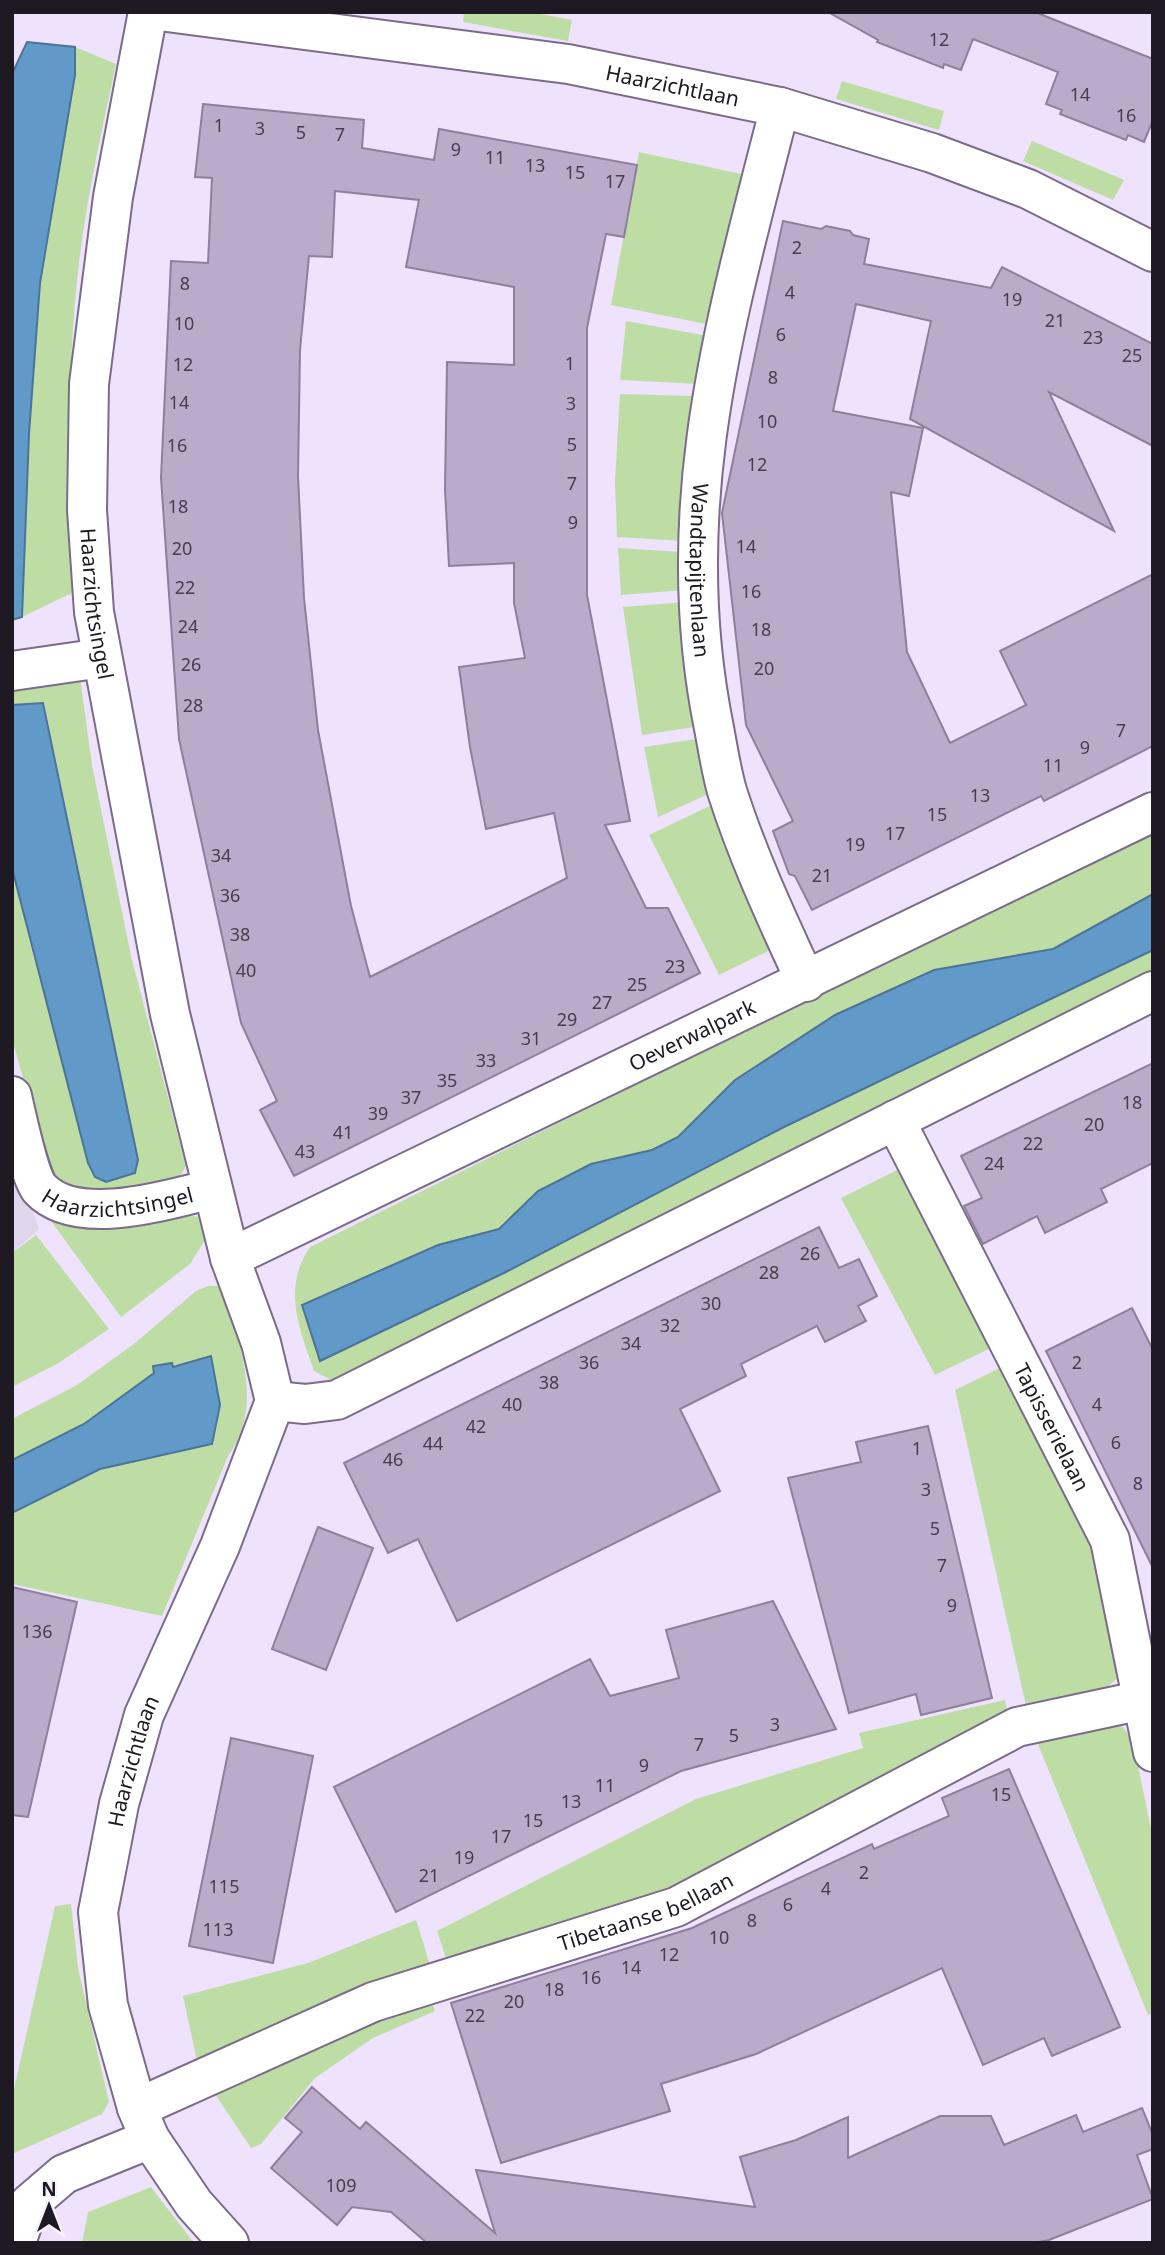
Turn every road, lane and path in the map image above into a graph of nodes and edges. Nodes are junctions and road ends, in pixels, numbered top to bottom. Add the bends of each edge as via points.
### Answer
1 (148, 12) edge
2 (167, 12) edge
3 (780, 107) junction
4 (1153, 252) edge
5 (102, 658) junction
6 (12, 671) edge
7 (1153, 812) edge
8 (806, 982) junction
9 (1153, 991) edge
10 (12, 1096) edge
11 (895, 1120) junction
12 (212, 1189) junction
13 (230, 1258) junction
14 (275, 1401) junction
15 (1143, 1700) junction
16 (1153, 1752) edge
17 (143, 2124) junction
18 (16, 2243) edge
19 (229, 2243) edge

1 - 5 street, Haarzichtsingel via 113,197 89,384 87,510
2 - 3 street, Haarzichtlaan via 568,64
3 - 4 street, Haarzichtlaan via 932,153 1028,189
3 - 8 street, Wandtapijtenlaan via 724,324 713,388 697,513 696,598 706,690 727,789 761,886
5 - 6 street
5 - 12 street, Haarzichtsingel via 170,1014
7 - 8 street, Oeverwalpark
8 - 13 street, Oeverwalpark
9 - 11 street
10 - 12 street, Haarzichtsingel via 39,1188 63,1204 111,1209
11 - 14 street via 337,1400
11 - 15 street, Tapisserielaan via 1111,1539
12 - 13 street, Haarzichtsingel
13 - 14 street, Haarzichtsingel via 261,1342
14 - 17 street, Haarzichtlaan via 220,1546 144,1714 98,1912 108,2005
15 - 16 street, Tapisserielaan
15 - 17 street, Tibetaanse bellaan via 1017,1727 676,1908 373,2002
17 - 18 street via 64,2174 29,2204
17 - 19 street, Haarzichtlaan via 194,2204

